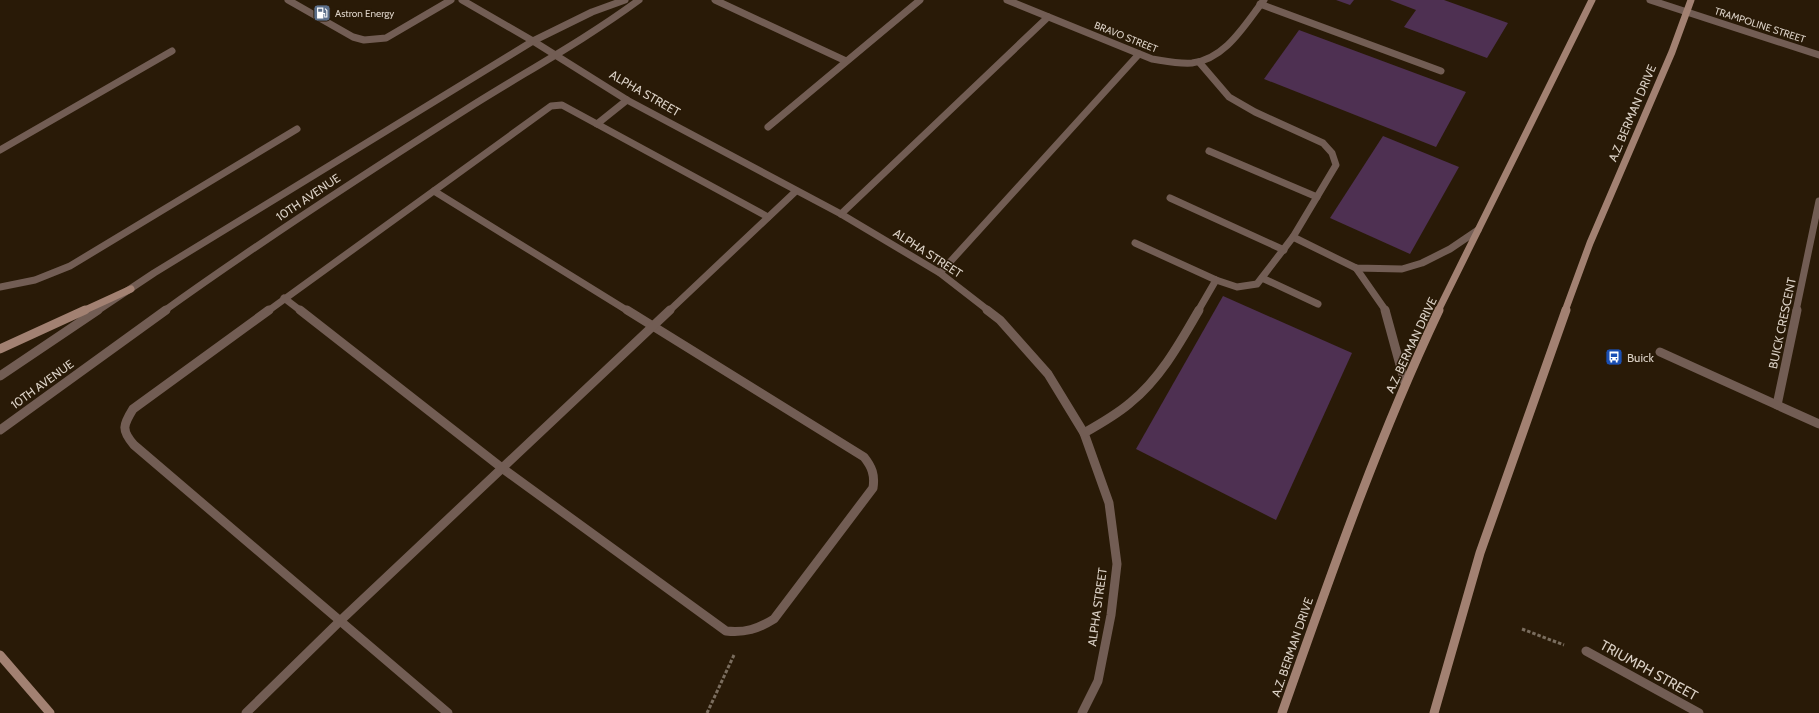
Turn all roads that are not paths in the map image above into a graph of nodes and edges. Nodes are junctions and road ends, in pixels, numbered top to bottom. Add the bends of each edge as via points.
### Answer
1 (288, 0) edge
2 (451, 0) edge
3 (462, 0) edge
4 (625, 0) edge
5 (639, 0) edge
6 (715, 0) edge
7 (920, 0) edge
8 (1007, 0) edge
9 (1592, 0) edge
10 (1650, 0) edge
11 (1691, 0) edge
12 (1262, 2) edge
13 (1687, 12) junction
14 (1048, 17) junction
15 (533, 40) junction
16 (172, 51) dead end
17 (1139, 54) junction
18 (556, 55) junction
19 (1819, 55) edge
20 (846, 61) junction
21 (1199, 62) junction
22 (1441, 71) dead end
23 (627, 100) junction
24 (597, 124) junction
25 (768, 127) dead end
26 (297, 128) dead end
27 (0, 150) edge
28 (1209, 151) dead end
29 (434, 191) junction
30 (796, 191) junction
31 (1317, 197) junction
32 (1170, 198) dead end
33 (1819, 201) edge
34 (841, 214) junction
35 (768, 217) junction
36 (1478, 230) junction
37 (1293, 237) junction
38 (1135, 243) dead end
39 (1284, 250) junction
40 (1356, 268) junction
41 (940, 273) junction
42 (1262, 278) junction
43 (1216, 280) junction
44 (0, 287) edge
45 (131, 288) junction
46 (284, 298) junction
47 (1318, 304) dead end
48 (652, 326) junction
49 (0, 348) edge
50 (1660, 352) dead end
51 (0, 376) edge
52 (1406, 383) junction
53 (1777, 405) junction
54 (1819, 424) edge
55 (0, 430) edge
56 (1084, 433) junction
57 (502, 468) junction
58 (340, 621) junction
59 (1586, 651) dead end
60 (0, 655) edge
61 (50, 713) edge
62 (246, 713) edge
63 (448, 713) edge
64 (1082, 713) edge
65 (1282, 713) edge
66 (1434, 713) edge
67 (1699, 713) edge

1 - 2 street via 353,37 375,40 386,38
3 - 15 street, ALPHA STREET
4 - 15 street, 10TH AVENUE via 592,12
5 - 18 street, 10TH AVENUE via 602,27
6 - 20 street
7 - 20 street
8 - 14 street, BRAVO STREET
9 - 36 main road, A.Z. BERMAN DRIVE
10 - 13 street, TRAMPOLINE STREET
11 - 13 main road, A.Z. BERMAN DRIVE
12 - 21 street, BRAVO STREET via 1224,50 1213,58
12 - 22 street
13 - 19 street, TRAMPOLINE STREET
13 - 66 main road, A.Z. BERMAN DRIVE via 1590,244 1563,318 1480,553
14 - 17 street, BRAVO STREET
14 - 34 street
15 - 18 street, ALPHA STREET
15 - 45 street, 10TH AVENUE
16 - 27 street
17 - 21 street, BRAVO STREET via 1167,63
17 - 41 street
18 - 23 street, ALPHA STREET
18 - 55 street, 10TH AVENUE via 350,184 210,278
20 - 25 street
21 - 31 street via 1229,97 1323,144 1332,151 1336,158 1336,166
23 - 24 street
23 - 30 street, ALPHA STREET
24 - 29 street via 562,105 551,106
24 - 35 street
26 - 44 street via 70,266 35,280
28 - 31 street
29 - 46 street
29 - 48 street
30 - 34 street, ALPHA STREET
30 - 35 street
31 - 37 street
32 - 39 street
33 - 53 street, BUICK CRESCENT
34 - 41 street, ALPHA STREET
35 - 48 street
36 - 40 street via 1450,249 1422,263 1402,269
36 - 52 main road, A.Z. BERMAN DRIVE
37 - 39 street
37 - 40 street
38 - 43 street
39 - 42 street
40 - 52 street via 1386,311
41 - 56 street, ALPHA STREET via 1000,320 1048,374
42 - 43 street via 1257,284 1245,287
42 - 47 street
43 - 56 street via 1192,322 1156,375 1137,397
45 - 49 main road
45 - 51 street, 10TH AVENUE
46 - 57 street
46 - 58 street via 133,409 124,422 125,435
48 - 57 street
48 - 57 street via 864,458 872,466 875,476 873,488 774,618 759,628 744,633 726,631
50 - 53 street
52 - 65 main road, A.Z. BERMAN DRIVE via 1353,509
53 - 54 street
56 - 64 street, ALPHA STREET via 1109,503 1117,564 1111,614 1098,680
57 - 58 street
58 - 62 street
58 - 63 street
59 - 67 street, TRIUMPH STREET
60 - 61 main road

